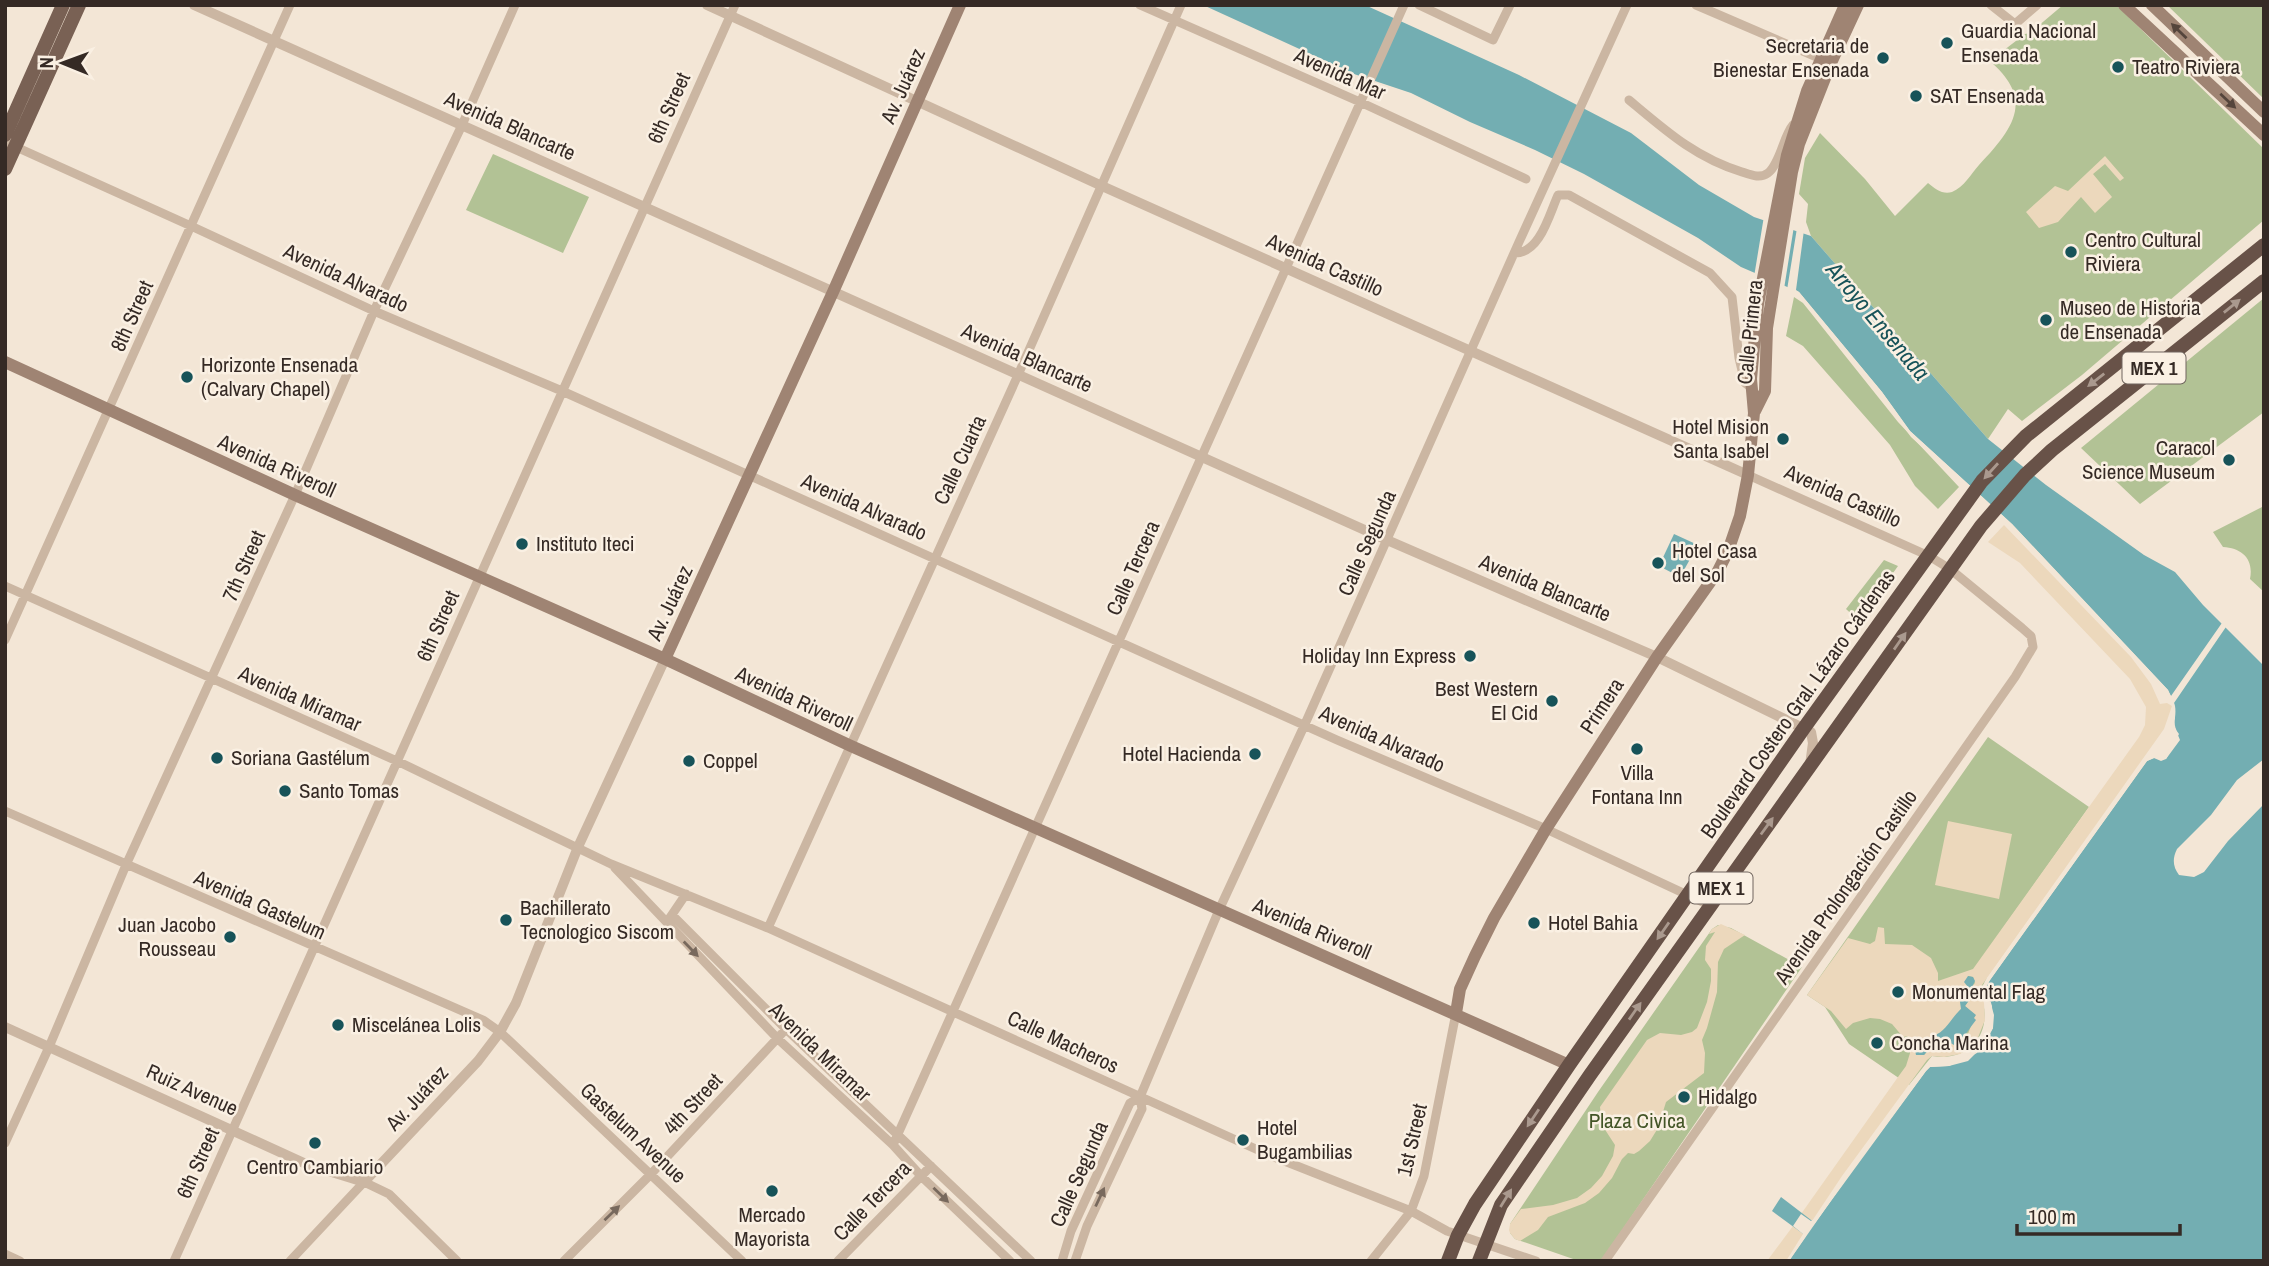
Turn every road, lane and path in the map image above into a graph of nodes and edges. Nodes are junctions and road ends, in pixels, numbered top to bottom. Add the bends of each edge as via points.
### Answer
1 (63, 5) edge
2 (79, 5) edge
3 (194, 5) edge
4 (290, 5) edge
5 (515, 5) edge
6 (707, 5) edge
7 (960, 5) edge
8 (1140, 5) edge
9 (1419, 5) edge
10 (1510, 5) edge
11 (1627, 5) edge
12 (1696, 5) edge
13 (1845, 5) edge
14 (1858, 5) edge
15 (1991, 5) edge
16 (2036, 5) edge
17 (2123, 5) edge
18 (2152, 5) edge
19 (1404, 6) edge
20 (1180, 7) edge
21 (732, 10) edge
22 (1174, 20) junction
23 (274, 41) junction
24 (1826, 61) junction
25 (1629, 100) dead end
26 (917, 101) junction
27 (1360, 102) junction
28 (2264, 112) edge
29 (461, 125) junction
30 (1800, 125) junction
31 (5, 135) edge
32 (2264, 135) edge
33 (10, 145) edge
34 (5, 169) edge
35 (1526, 179) dead end
36 (1101, 186) junction
37 (1784, 191) junction
38 (644, 207) junction
39 (191, 226) junction
40 (2264, 245) edge
41 (1515, 253) junction
42 (1286, 268) junction
43 (2264, 281) edge
44 (833, 292) junction
45 (374, 311) junction
46 (1471, 351) junction
47 (5, 362) edge
48 (1018, 375) junction
49 (1759, 390) junction
50 (562, 391) junction
51 (108, 411) junction
52 (1754, 413) joint
53 (1202, 457) junction
54 (1748, 474) junction
55 (750, 475) junction
56 (295, 495) junction
57 (1387, 540) junction
58 (1929, 556) junction
59 (934, 558) junction
60 (1950, 569) junction
61 (479, 576) junction
62 (5, 586) edge
63 (26, 595) junction
64 (5, 640) edge
65 (1119, 641) junction
66 (1657, 657) junction
67 (665, 659) junction
68 (212, 678) junction
69 (1306, 724) junction
70 (1804, 728) junction
71 (851, 746) junction
72 (397, 761) junction
73 (1809, 767) junction
74 (5, 811) edge
75 (1037, 827) junction
76 (1546, 829) junction
77 (578, 847) junction
78 (611, 864) junction
79 (126, 865) junction
80 (686, 894) junction
81 (1688, 895) junction
82 (1709, 905) junction
83 (1219, 910) junction
84 (669, 919) junction
85 (768, 928) junction
86 (313, 947) junction
87 (954, 1011) junction
88 (1456, 1013) junction
89 (5, 1027) edge
90 (786, 1029) junction
91 (500, 1032) junction
92 (778, 1039) junction
93 (49, 1047) junction
94 (1569, 1065) junction
95 (1140, 1097) junction
96 (232, 1130) junction
97 (898, 1134) junction
98 (5, 1143) edge
99 (893, 1145) junction
100 (931, 1166) junction
101 (652, 1174) junction
102 (921, 1176) junction
103 (364, 1182) junction
104 (1411, 1211) junction
105 (1458, 1235) junction
106 (1485, 1245) junction
107 (5, 1254) edge
108 (20, 1261) edge
109 (174, 1261) edge
110 (290, 1261) edge
111 (457, 1261) edge
112 (564, 1261) edge
113 (742, 1261) edge
114 (838, 1261) edge
115 (1010, 1261) edge
116 (1031, 1261) edge
117 (1062, 1261) edge
118 (1075, 1261) edge
119 (1371, 1261) edge
120 (1448, 1261) edge
121 (1479, 1261) edge
122 (1536, 1261) edge
123 (1605, 1261) edge

1 - 31 main road
2 - 33 main road
3 - 23 street, Avenida Blancarte
4 - 23 street, 8th Street
5 - 29 street, 7th Street
6 - 21 street, Avenida Castillo
7 - 26 main road, Av. Juárez
8 - 22 street, Avenida Mar
9 - 10 street via 1493,40
11 - 41 street, Calle Segunda
12 - 24 street
13 - 24 main road
14 - 24 main road
15 - 16 street via 2015,24
17 -> 32 main road
28 -> 18 main road
19 - 27 street, Calle Tercera
20 - 22 street, Calle Cuarta
21 - 26 street, Avenida Castillo
21 - 38 street, 6th Street
22 - 27 street, Avenida Mar
22 - 36 street, Calle Cuarta
23 - 29 street, Avenida Blancarte
23 - 39 street, 8th Street
24 - 30 main road, Calle Primera
25 - 30 street via 1685,146 1719,165 1756,176 1772,169 1790,128
26 - 36 street, Avenida Castillo
26 - 44 main road, Av. Juárez
27 - 35 street, Avenida Mar
27 - 42 street, Calle Tercera
29 - 38 street, Avenida Blancarte
29 - 45 street, 7th Street
30 - 37 main road, Calle Primera via 1792,173
30 - 37 main road, Calle Primera via 1782,176
33 - 34 main road
33 - 39 street, Avenida Alvarado
36 - 42 street, Avenida Castillo
36 - 48 street, Calle Cuarta
37 - 49 main road, Calle Primera via 1764,304 1767,328
38 - 44 street, Avenida Blancarte
38 - 50 street, 6th Street
39 - 45 street, Avenida Alvarado
39 - 51 street, 8th Street
40 -> 58 highway, Boulevard Costero Gral. Lázaro Cárdenas / MEX 1 via 2026,436 1982,481
41 - 46 street, Calle Segunda
41 - 49 street via 1538,240 1562,194 1710,273 1732,297 1745,383
42 - 46 street, Avenida Castillo
42 - 53 street, Calle Tercera
60 -> 43 highway, Boulevard Costero Gral. Lázaro Cárdenas / MEX 1 via 2002,501 2045,456
44 - 48 street, Avenida Blancarte
44 - 55 main road, Av. Juárez
45 - 50 street, Avenida Alvarado
45 - 56 street, 7th Street
46 - 54 street, Avenida Castillo
46 - 57 street, Calle Segunda
47 - 51 main road, Avenida Riveroll
48 - 53 street, Avenida Blancarte
48 - 59 street, Calle Cuarta
49 - 52 main road, Calle Primera
50 - 55 street, Avenida Alvarado
50 - 61 street, 6th Street
51 - 56 main road, Avenida Riveroll
51 - 63 street, 8th Street
52 - 54 main road, Primera
53 - 57 street, Avenida Blancarte
53 - 65 street, Calle Tercera
54 - 58 street, Avenida Castillo
54 - 66 main road, Primera via 1728,551
55 - 59 street, Avenida Alvarado
55 - 67 main road, Av. Juárez
56 - 61 main road, Avenida Riveroll
56 - 68 street, 7th Street
57 - 66 street, Avenida Blancarte
57 - 69 street, Calle Segunda
58 - 60 street, Avenida Prolongación Castillo
58 - 70 highway, Boulevard Costero Gral. Lázaro Cárdenas / MEX 1
59 - 65 street, Avenida Alvarado
59 - 71 street, Calle Cuarta
73 -> 60 highway, Boulevard Costero Gral. Lázaro Cárdenas / MEX 1
60 - 123 street, Avenida Prolongación Castillo via 2031,636 2033,647
61 - 67 main road, Avenida Riveroll
61 - 72 street, 6th Street
62 - 63 street, Avenida Miramar
63 - 64 street, 8th Street
63 - 68 street, Avenida Miramar
65 - 69 street, Avenida Alvarado
65 - 75 street, Calle Tercera
66 - 70 street, Avenida Blancarte
66 - 76 main road, Primera
67 - 71 main road, Avenida Riveroll
67 - 77 street, Av. Juárez
68 - 72 street, Avenida Miramar
68 - 79 street, 7th Street
69 - 76 street, Avenida Alvarado
69 - 83 street, Calle Segunda
70 - 73 street via 1813,737
70 - 81 highway, Boulevard Costero Gral. Lázaro Cárdenas / MEX 1
71 - 75 main road, Avenida Riveroll
71 - 85 street, Calle Cuarta
72 - 77 street, Avenida Miramar
72 - 86 street, 6th Street
82 -> 73 highway, Boulevard Costero Gral. Lázaro Cárdenas / MEX 1
74 - 79 street, Avenida Gastelum
75 - 83 main road, Avenida Riveroll
75 - 87 street, Calle Tercera
76 - 81 street, Avenida Alvarado
76 - 88 main road, Primera via 1475,956 1460,989
77 - 78 street, Calle Macheros
77 - 91 street, Av. Juárez
78 - 80 street, Calle Macheros
78 - 84 street, Avenida Miramar
79 - 86 street, Avenida Gastelum
79 - 93 street, 7th Street
80 - 84 street
80 - 85 street, Calle Macheros
81 - 82 street, Avenida Alvarado
81 -> 94 highway, Boulevard Costero Gral. Lázaro Cárdenas / MEX 1
106 -> 82 highway, Boulevard Costero Gral. Lázaro Cárdenas / MEX 1 via 1501,1205
83 - 88 main road, Avenida Riveroll
83 - 95 street, Calle Segunda
84 - 90 street, Avenida Miramar
84 -> 92 street, Avenida Miramar
85 - 87 street, Calle Macheros
86 - 91 street, Avenida Gastelum via 483,1020
86 - 96 street, 6th Street
87 - 95 street, Calle Macheros
87 - 97 street, Calle Tercera
88 - 94 main road, Avenida Riveroll
88 - 104 street, 1st Street via 1429,1157
89 - 93 street, Ruiz Avenue
90 - 92 street, 4th Street
90 - 97 street, Avenida Miramar
91 - 101 street, Gastelum Avenue
91 - 103 street, Av. Juárez
92 - 99 street, Avenida Miramar
92 - 101 street, 4th Street
93 - 96 street, Ruiz Avenue
93 - 98 street, 7th Street
94 -> 105 highway, Boulevard Costero Gral. Lázaro Cárdenas / MEX 1
95 - 104 street, Calle Macheros
95 - 117 street, Calle Segunda via 1130,1103 1070,1231
118 -> 95 street, Calle Segunda via 1142,1108
96 - 103 street, Ruiz Avenue via 306,1164
96 - 109 street, 6th Street
97 - 99 street, Calle Tercera
97 - 100 street, Avenida Miramar
99 - 102 street, Avenida Miramar
100 - 102 street, Calle Tercera
100 - 116 street, Avenida Miramar
112 -> 101 street, 4th Street
101 - 113 street, Gastelum Avenue
102 - 114 street, Calle Tercera
102 -> 115 street, Avenida Miramar
103 - 110 street
103 - 111 street via 389,1194
104 - 105 street, Calle Macheros
104 - 119 street, 1st Street
105 - 106 street, Calle Macheros
105 - 120 highway, Boulevard Costero Gral. Lázaro Cárdenas / MEX 1
106 - 121 highway, Boulevard Costero Gral. Lázaro Cárdenas / MEX 1
106 - 122 street, Calle Macheros
107 - 108 street

